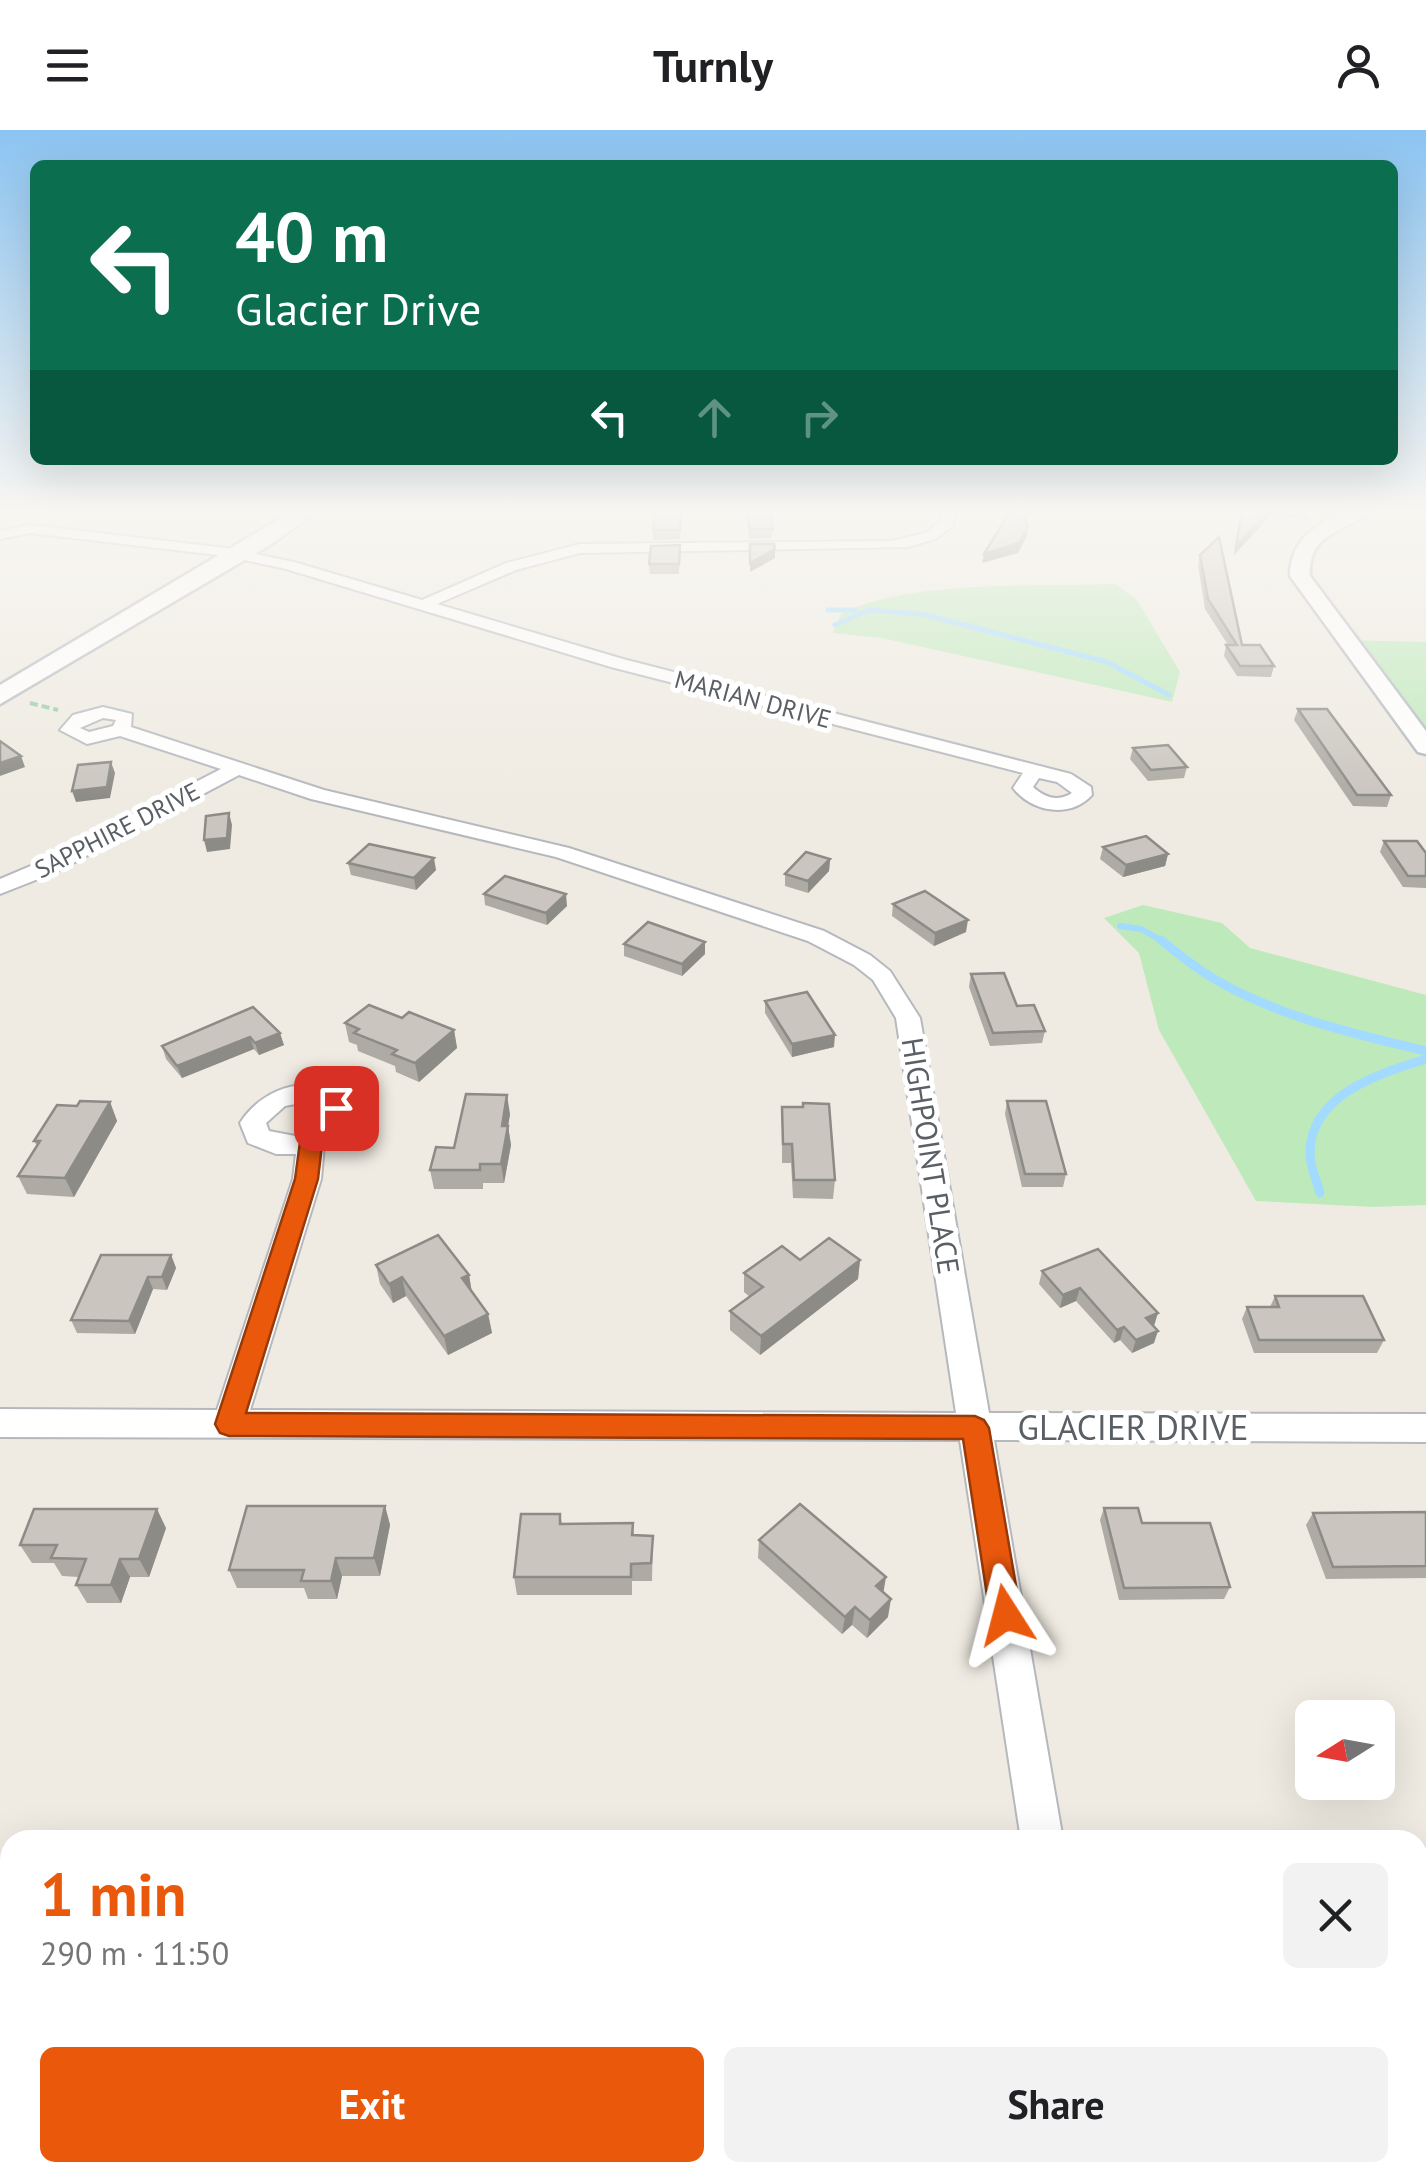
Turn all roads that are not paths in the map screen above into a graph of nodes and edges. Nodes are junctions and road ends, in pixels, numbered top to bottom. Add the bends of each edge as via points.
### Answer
1 (137, 607) edge
2 (146, 607) edge
3 (431, 607) edge
4 (1323, 607) edge
5 (0, 682) edge
6 (0, 696) edge
7 (120, 730) dead end
8 (1426, 746) edge
9 (234, 770) junction
10 (1034, 771) dead end
11 (0, 887) edge
12 (312, 1142) dead end
13 (0, 1423) edge
14 (229, 1424) junction
15 (975, 1428) junction
16 (1426, 1428) edge
17 (1040, 1830) edge

1 - 5 main road
2 - 6 main road
3 - 10 street, MARIAN DRIVE via 617,664
4 - 8 street
7 - 9 street, HIGHPOINT PLACE
9 - 11 street, SAPPHIRE DRIVE
9 - 15 street, HIGHPOINT PLACE via 562,852 816,936 882,976 908,1018
12 - 14 street via 307,1179
13 - 14 street, GLACIER DRIVE
14 - 15 street, GLACIER DRIVE
15 - 16 street, GLACIER DRIVE
15 - 17 street, HIGHPOINT PLACE

